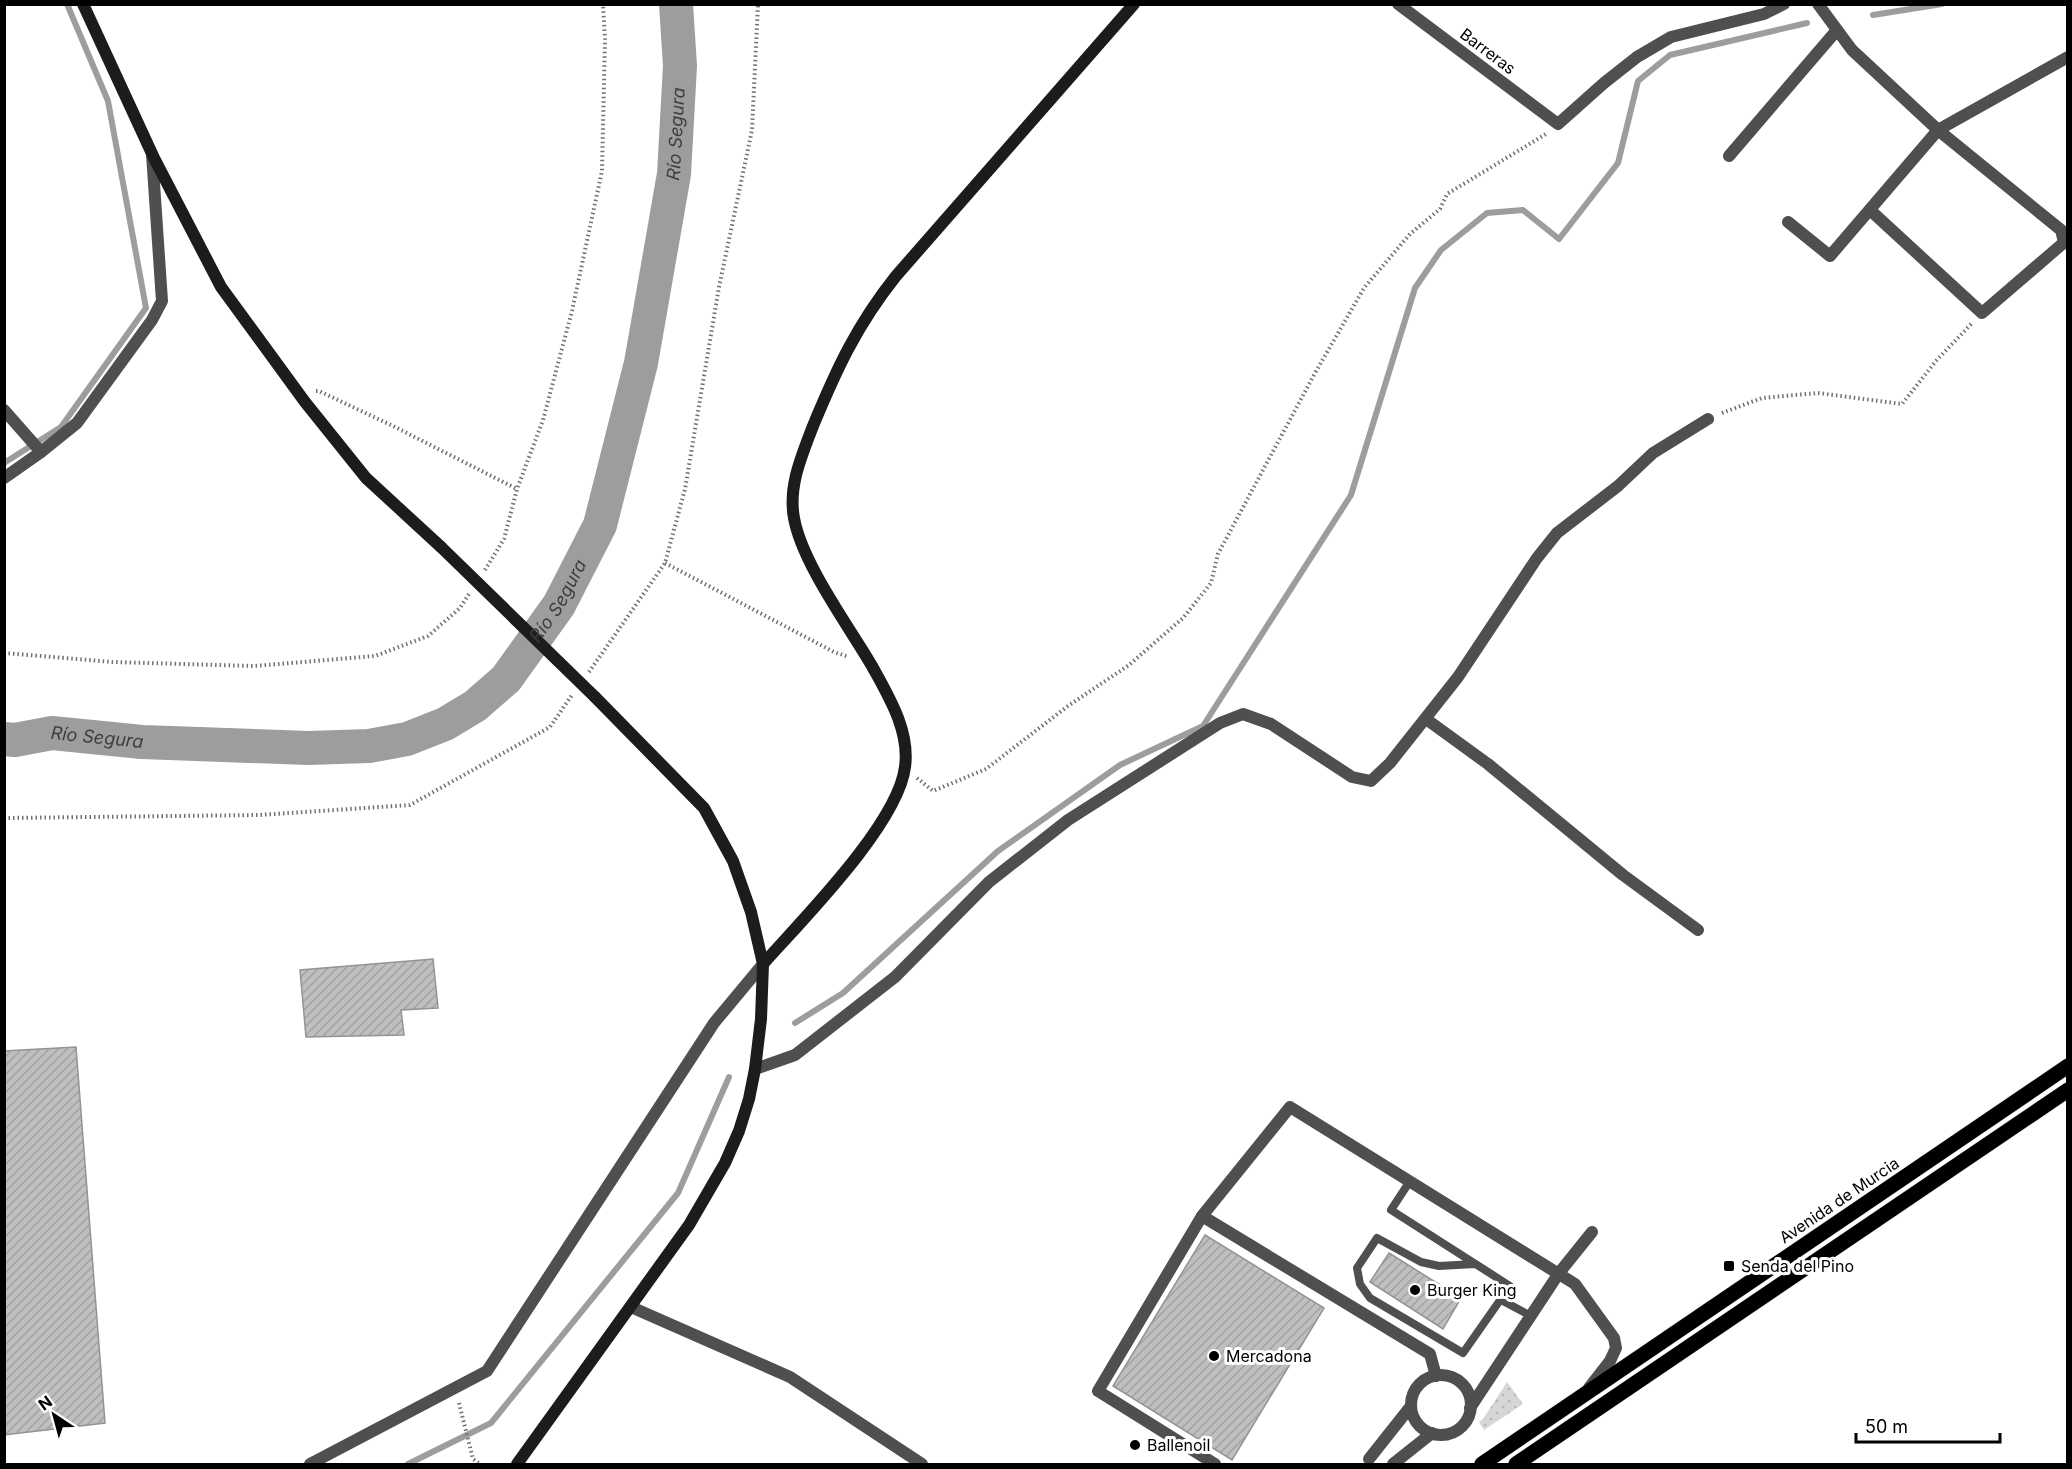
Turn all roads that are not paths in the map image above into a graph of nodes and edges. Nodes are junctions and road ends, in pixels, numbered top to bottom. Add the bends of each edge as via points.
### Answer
1 (83, 4) edge
2 (1134, 4) edge
3 (1398, 4) edge
4 (1784, 4) edge
5 (1818, 4) edge
6 (1837, 30) junction
7 (2067, 57) edge
8 (1938, 130) junction
9 (152, 153) junction
10 (1729, 156) dead end
11 (1870, 210) junction
12 (1788, 222) dead end
13 (2066, 242) edge
14 (4, 410) edge
15 (1708, 419) road end
16 (41, 452) junction
17 (4, 478) edge
18 (1426, 719) junction
19 (1698, 930) dead end
20 (763, 964) junction
21 (2067, 1065) edge
22 (755, 1069) junction
23 (2067, 1090) edge
24 (1410, 1181) junction
25 (1202, 1216) junction
26 (1592, 1233) dead end
27 (1792, 1253) junction
28 (1475, 1264) junction
29 (1809, 1267) junction
30 (1559, 1273) junction
31 (1501, 1300) junction
32 (1716, 1304) junction
33 (632, 1307) junction
34 (1531, 1316) junction
35 (1732, 1319) junction
36 (1436, 1376) junction
37 (1586, 1393) junction
38 (1412, 1406) junction
39 (1470, 1408) junction
40 (1431, 1433) junction
41 (1369, 1459) dead end
42 (310, 1464) edge
43 (517, 1464) edge
44 (922, 1464) edge
45 (1215, 1464) edge
46 (1393, 1464) edge
47 (1482, 1464) edge
48 (1516, 1464) edge

1 - 9 main road
2 - 20 main road via 872,306 851,340 823,403 797,471 792,495 794,518 819,578 896,712 905,742 905,769 880,824 843,873
3 - 4 street, Barreras via 1558,124 1637,57 1671,37 1764,14
5 - 6 street
6 - 8 street via 1852,50
6 - 10 street
7 - 8 street
8 - 11 street
8 - 13 street via 2061,230
9 - 16 street via 162,301 77,423
9 - 20 main road, bridge via 221,287 366,478 596,697 704,808 733,861 751,912
11 - 12 street via 1830,256
11 - 13 street via 1982,313
14 - 16 street
15 - 18 street via 1653,453 1557,533
16 - 17 street
18 - 19 street
18 - 22 street via 1371,782 1352,777 1271,724 1243,714 1220,723 1068,820 989,882 894,977 795,1055
20 - 22 main road
20 - 42 street via 714,1023 487,1371
21 - 27 main road, Avenida de Murcia
22 - 33 main road via 739,1131 725,1163 694,1217
23 - 29 main road
24 - 25 street via 1290,1107
24 - 28 lane via 1391,1210
24 - 30 street
25 - 36 street via 1430,1354
25 - 45 street via 1098,1391
26 - 30 street
27 - 29 lane
27 - 32 main road, Avenida de Murcia
28 - 31 lane via 1510,1286
28 - 31 lane via 1439,1266 1421,1262 1377,1238 1357,1268 1360,1284 1370,1298 1463,1353
29 - 35 main road
30 - 34 street
30 - 37 street via 1575,1284 1614,1338 1616,1348 1610,1361
31 - 34 lane
32 - 35 lane
32 - 37 main road, Avenida de Murcia
33 - 43 main road
33 - 44 street via 790,1377
34 - 39 street
35 - 48 main road
36 - 38 street via 1415,1390
36 - 39 street via 1445,1375 1463,1384
37 - 47 main road, Avenida de Murcia
38 - 40 street via 1418,1423
38 - 41 street
39 - 40 street via 1460,1428 1441,1435
40 - 46 street

